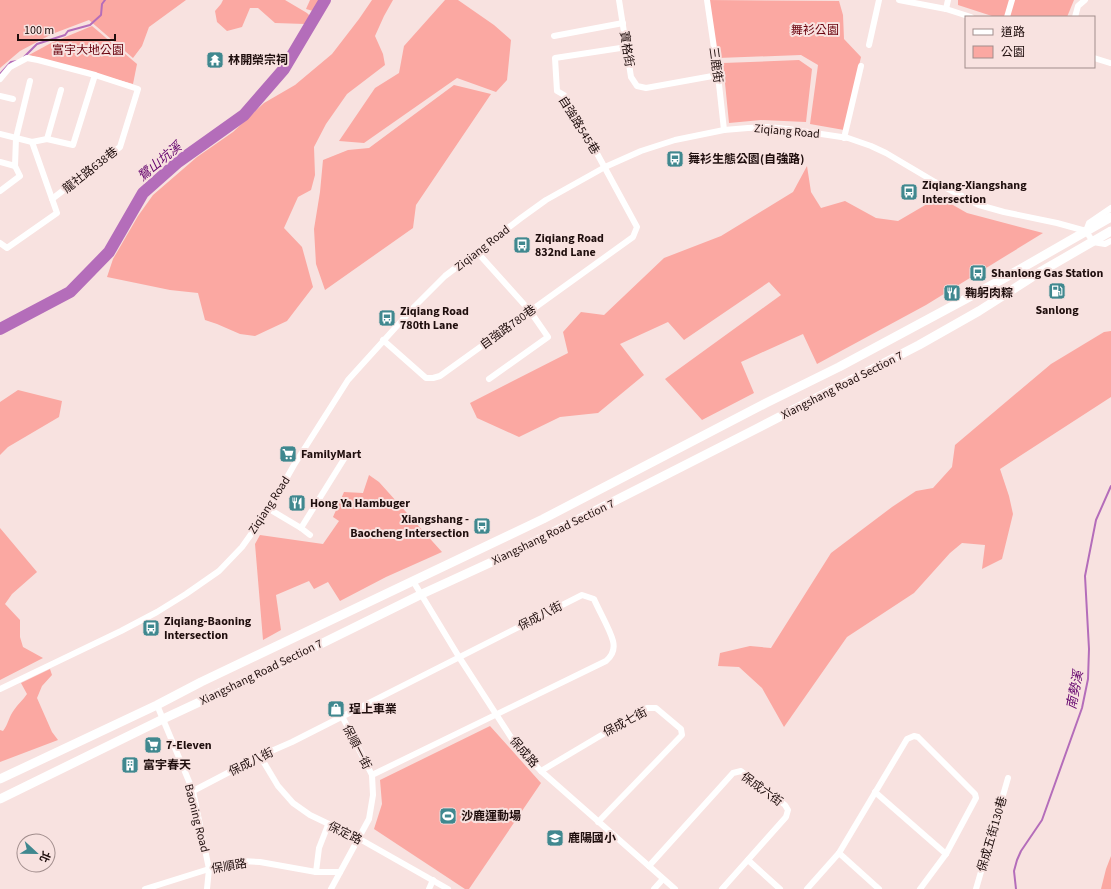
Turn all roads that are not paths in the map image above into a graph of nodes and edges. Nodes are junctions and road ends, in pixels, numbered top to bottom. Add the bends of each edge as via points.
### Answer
1 (619, 0) edge
2 (707, 0) edge
3 (879, 0) edge
4 (899, 0) edge
5 (948, 0) edge
6 (1012, 0) edge
7 (1085, 0) edge
8 (1079, 3) edge
9 (946, 10) junction
10 (967, 16) edge
11 (1007, 16) edge
12 (1075, 16) edge
13 (623, 23) junction
14 (554, 36) dead end
15 (869, 45) dead end
16 (627, 47) junction
17 (1095, 58) edge
18 (1110, 63) dead end
19 (861, 66) dead end
20 (95, 75) junction
21 (718, 75) junction
22 (0, 79) edge
23 (30, 81) dead end
24 (61, 90) dead end
25 (0, 96) edge
26 (13, 99) dead end
27 (724, 130) junction
28 (0, 134) edge
29 (16, 138) junction
30 (844, 138) junction
31 (47, 139) junction
32 (32, 142) junction
33 (0, 162) edge
34 (15, 166) junction
35 (605, 167) junction
36 (0, 191) edge
37 (52, 199) junction
38 (1111, 208) edge
39 (1111, 217) edge
40 (1086, 231) junction
41 (1111, 231) edge
42 (1111, 241) edge
43 (1093, 242) junction
44 (0, 243) edge
45 (477, 252) junction
46 (530, 311) junction
47 (383, 340) junction
48 (489, 379) dead end
49 (344, 459) dead end
50 (268, 509) junction
51 (301, 528) junction
52 (310, 535) dead end
53 (413, 581) junction
54 (422, 594) junction
55 (459, 657) junction
56 (0, 689) edge
57 (156, 705) junction
58 (342, 716) junction
59 (496, 716) junction
60 (163, 719) junction
61 (260, 756) junction
62 (541, 770) junction
63 (372, 776) junction
64 (1008, 778) dead end
65 (0, 779) edge
66 (193, 791) junction
67 (875, 792) junction
68 (0, 799) edge
69 (598, 822) junction
70 (328, 824) junction
71 (358, 838) junction
72 (839, 853) junction
73 (946, 854) junction
74 (748, 860) junction
75 (649, 866) junction
76 (209, 869) junction
77 (316, 872) junction
78 (340, 872) junction
79 (663, 879) junction
80 (433, 880) junction
81 (144, 889) edge
82 (207, 889) edge
83 (331, 889) edge
84 (429, 889) edge
85 (448, 889) edge
86 (654, 889) edge
87 (675, 889) edge
88 (722, 889) edge
89 (780, 889) edge
90 (807, 889) edge
91 (879, 889) edge
92 (920, 889) edge
93 (976, 889) edge

1 - 13 street, 寶格街
2 - 21 street, 三鹿街
3 - 15 street
4 - 9 street
5 - 9 street
6 - 11 street
7 - 8 street
8 - 12 street
9 - 10 street
13 - 14 street
13 - 16 street, 寶格街
16 - 21 street, 寶格街 via 631,77 637,86 646,88
16 - 35 street, 自強路545巷 via 555,58 557,91 564,95
17 - 18 street
19 - 30 street
20 - 22 street via 27,58 10,67
20 - 31 street via 73,146
20 - 37 street, 龍社路638巷 via 138,89 120,147
21 - 27 street, 三鹿街
23 - 29 street
24 - 31 street
25 - 26 street
27 - 30 street, Ziqiang Road via 767,127
27 - 35 street, Ziqiang Road via 675,140
28 - 29 street
29 - 32 street
29 - 34 street
30 - 40 street, Ziqiang Road via 872,146 979,205
31 - 32 street
32 - 37 street, 龍社路638巷
33 - 34 street
34 - 36 street via 20,176
35 - 45 street, Ziqiang Road via 546,200
35 - 46 street, 自強路780巷 via 637,227 633,236
37 - 44 street, 龍社路638巷 via 57,213 7,248
38 - 40 street via 1089,223
39 - 40 main road, Xiangshang Road Section 7
40 - 43 street
40 - 53 main road, Xiangshang Road Section 7 via 840,368 766,403 544,519
41 - 43 main road, Xiangshang Road Section 7
42 - 43 street via 1105,244
43 - 54 main road, Xiangshang Road Section 7 via 979,311 877,367 525,546
45 - 46 street
45 - 47 street, Ziqiang Road via 445,276
46 - 47 street, 自強路780巷 via 440,376 433,378 426,378
46 - 48 street via 548,337
47 - 50 street, Ziqiang Road via 346,383
49 - 51 street
50 - 51 street
50 - 56 street, Ziqiang Road via 242,547 219,571 186,594 157,612
51 - 52 street
53 - 54 street, 保成路
53 - 57 main road, Xiangshang Road Section 7
54 - 55 street, 保成路
54 - 60 main road, Xiangshang Road Section 7
55 - 58 street, 保成八街
55 - 59 street, 保成路
55 - 59 street, 保成八街 via 582,595 594,599 613,642 611,657
57 - 60 street, Baoning Road
57 - 65 main road, Xiangshang Road Section 7
58 - 61 street, 保成八街
58 - 63 street, 保順一街
59 - 62 street, 保成路 via 516,745
59 - 63 street, 保成八街
60 - 66 street, Baoning Road
60 - 68 main road, Xiangshang Road Section 7
61 - 66 street, 保成八街
61 - 70 street, 保定路 via 278,786 293,803
62 - 69 street, 保成路
62 - 69 street, 保成七街 via 647,708 656,708 680,729 682,735
63 - 71 street, 保順一街 via 373,795 369,819
64 - 93 street, 保成五街130巷
66 - 76 street, Baoning Road
67 - 72 street
67 - 73 street
67 - 73 street via 907,739 910,736 918,737 976,798
69 - 75 street, 保成路
70 - 71 street, 保定路
70 - 77 street via 319,848
71 - 78 street, 保順一街
71 - 80 street, 保定路
72 - 90 street
72 - 91 street
73 - 92 street
74 - 75 street, 保成六街 via 786,817 788,810 741,771 733,772
74 - 88 street, 保成六街
74 - 89 street
75 - 79 street, 保成路
76 - 77 street, 保順路 via 241,861
76 - 81 street, 保順路
76 - 82 street, Baoning Road
77 - 78 street, 保順路
78 - 83 street, 保順一街
79 - 86 street
79 - 87 street, 保成路
80 - 84 street
80 - 85 street, 保定路

